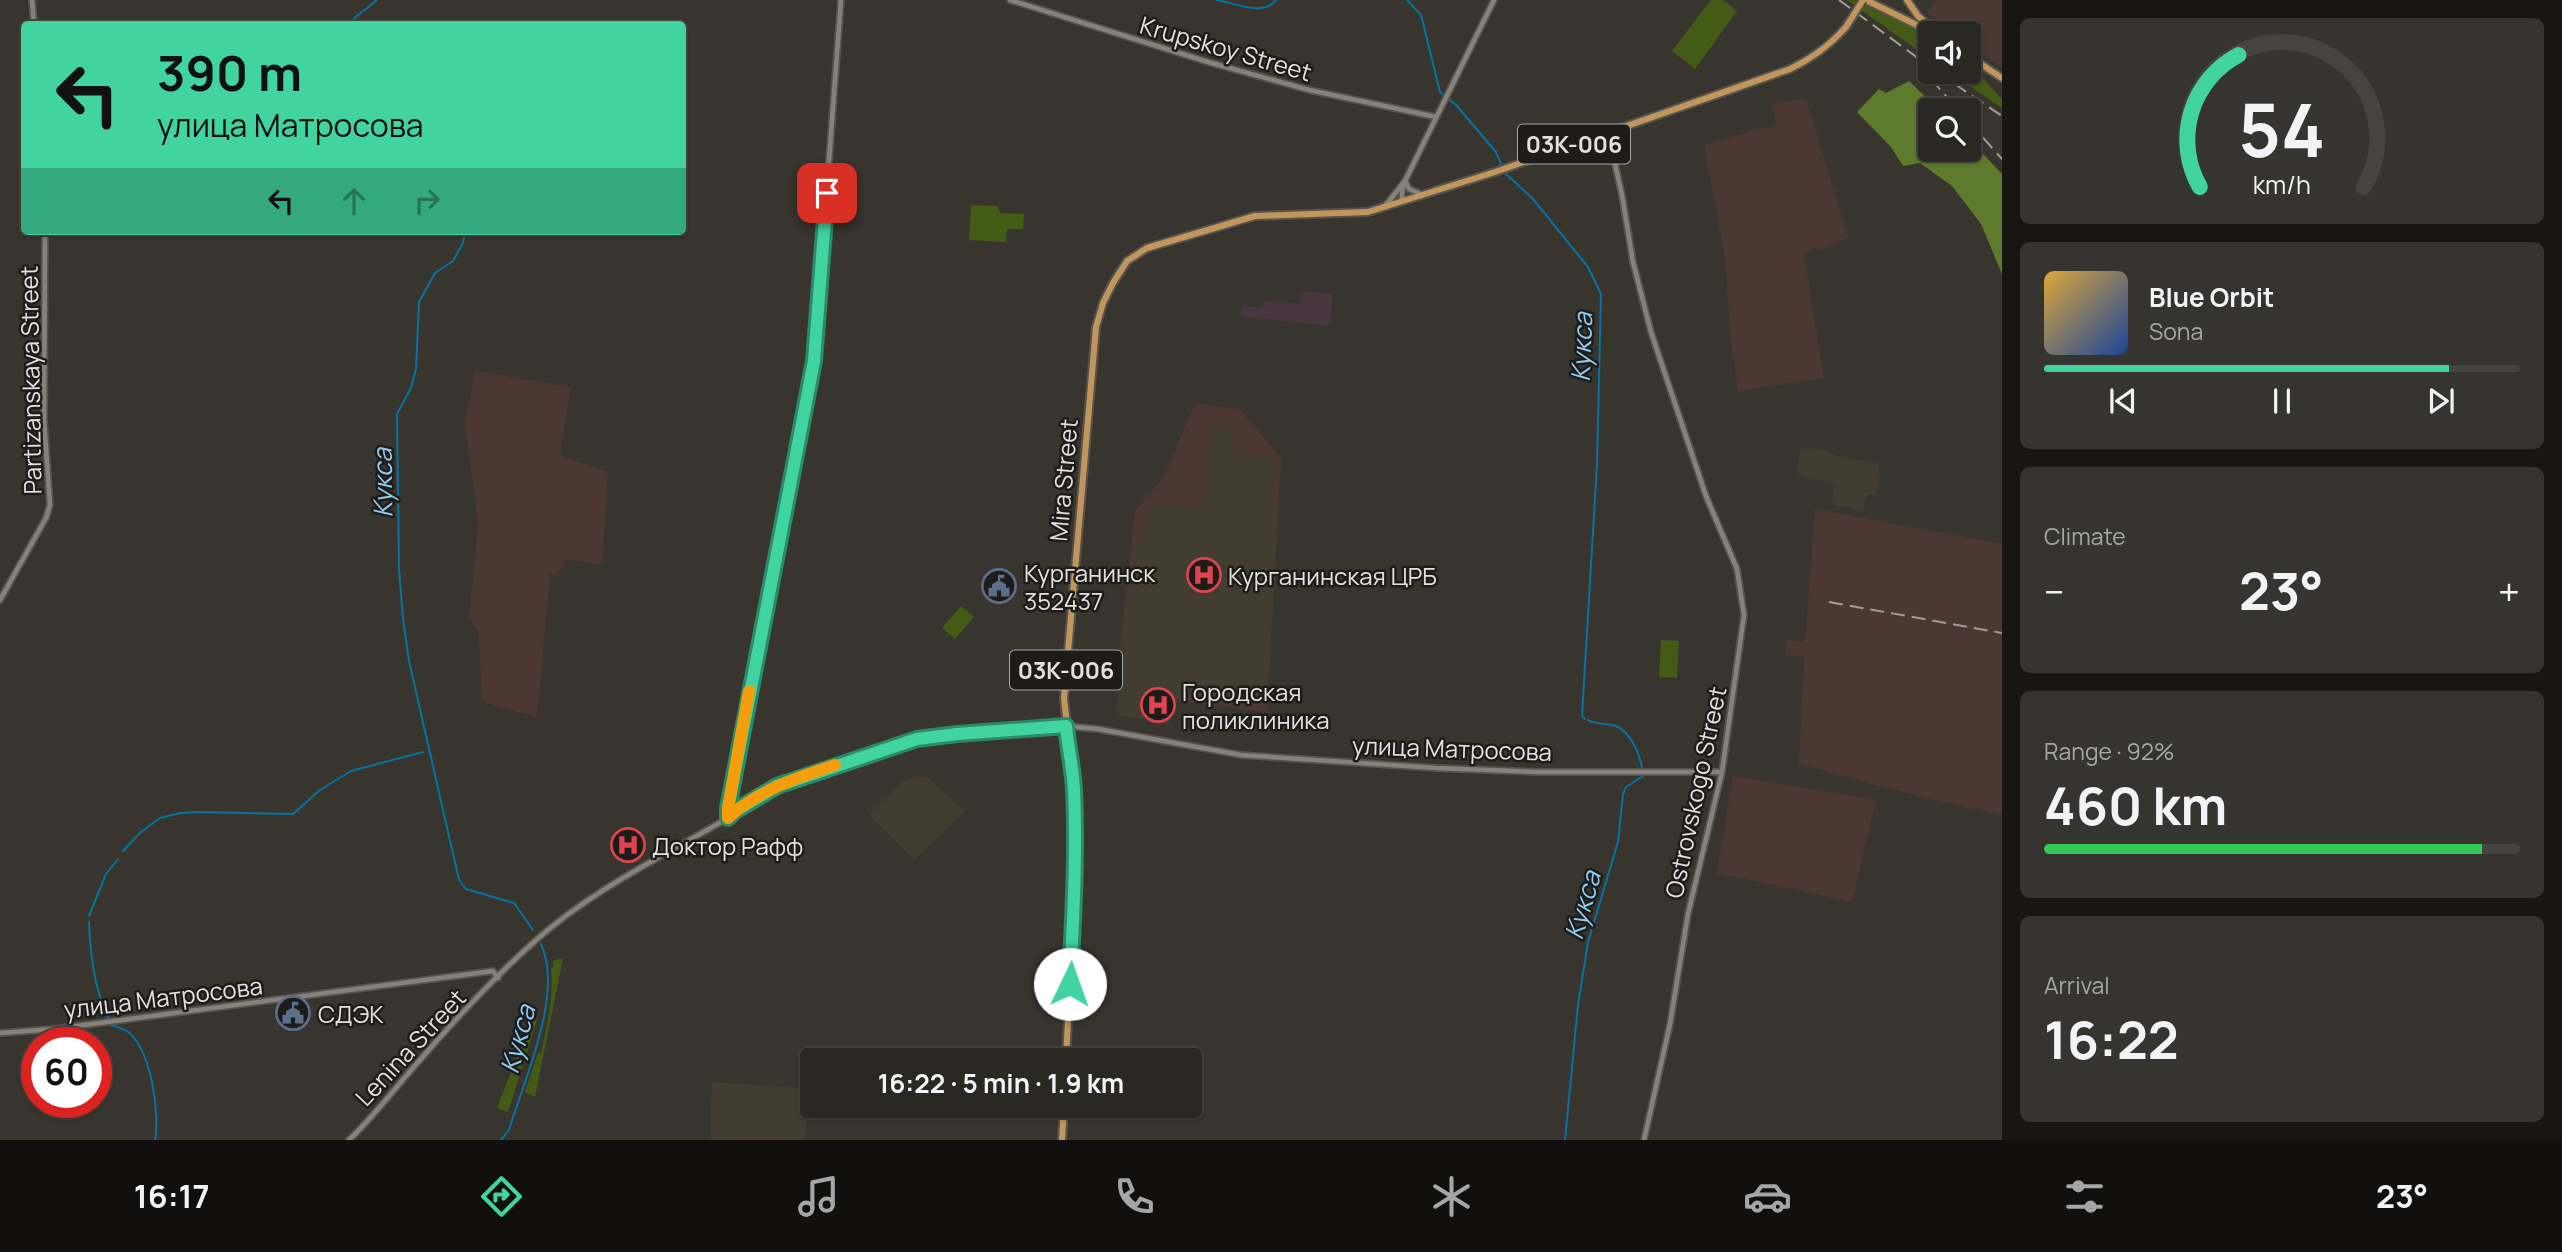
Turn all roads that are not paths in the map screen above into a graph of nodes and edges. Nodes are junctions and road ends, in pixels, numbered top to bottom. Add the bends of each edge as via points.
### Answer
1 (32, 0) edge
2 (841, 0) edge
3 (1010, 0) edge
4 (1494, 0) edge
5 (1864, 0) edge
6 (1907, 0) edge
7 (34, 21) edge
8 (1923, 21) edge
9 (1918, 25) edge
10 (1981, 64) edge
11 (2002, 78) edge
12 (1436, 117) junction
13 (1608, 132) junction
14 (1405, 181) junction
15 (1425, 194) junction
16 (1402, 202) junction
17 (1385, 207) junction
18 (45, 235) edge
19 (0, 600) edge
20 (1066, 726) junction
21 (1722, 772) junction
22 (728, 818) junction
23 (498, 978) junction
24 (0, 1034) edge
25 (1067, 1048) edge
26 (1063, 1118) edge
27 (351, 1139) edge
28 (1062, 1140) edge
29 (1644, 1140) edge

1 - 7 street
2 - 22 street via 814,361
3 - 12 street, Krupskoy Street via 1309,90
4 - 12 street
5 - 9 main road
5 - 13 main road, 03К-006, bridge via 1846,27 1814,58
6 - 8 main road
10 - 11 main road
12 - 14 street
13 - 15 main road, 03К-006
13 - 21 street, Ostrovskogo Street via 1651,332 1706,496 1737,569 1743,633
14 - 15 street via 1409,189
14 - 16 street
14 - 17 street
15 - 16 main road, 03К-006
16 - 17 main road, 03К-006
17 - 20 main road, Mira Street / 03К-006 via 1352,214 1276,214 1230,222 1147,248 1127,261 1113,283 1096,327 1064,698
18 - 19 street, Partizanskaya Street via 44,420 50,505
20 - 21 street, улица Матросова via 1241,755 1536,772
20 - 22 street, улица Матросова via 917,739 777,786
20 - 25 main road, Mira Street / 03К-006 via 1074,789 1075,878
21 - 29 street, Ostrovskogo Street via 1688,914
22 - 23 street, улица Матросова via 596,895 533,943
23 - 24 street, улица Матросова via 493,971
23 - 27 street, Lenina Street
26 - 28 main road

